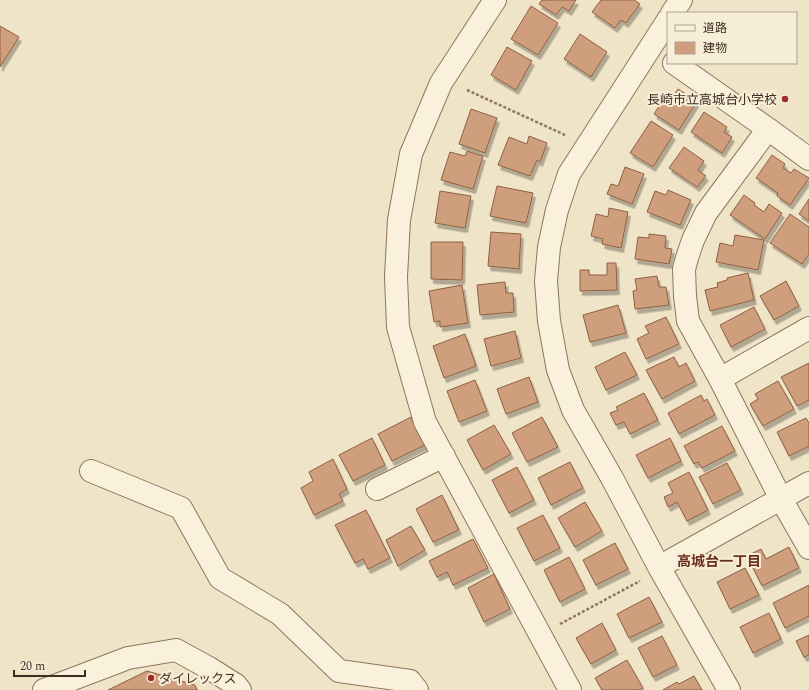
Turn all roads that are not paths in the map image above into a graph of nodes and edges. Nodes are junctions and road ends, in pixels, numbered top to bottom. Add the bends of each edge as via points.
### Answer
1 (495, 0) edge
2 (681, 0) edge
3 (673, 12) edge
4 (667, 21) edge
5 (650, 46) junction
6 (667, 58) edge
7 (675, 64) edge
8 (768, 129) junction
9 (809, 159) edge
10 (809, 328) edge
11 (720, 379) junction
12 (444, 456) junction
13 (91, 471) dead end
14 (809, 483) edge
15 (377, 489) dead end
16 (781, 499) junction
17 (809, 548) edge
18 (652, 573) junction
19 (44, 690) edge
20 (240, 690) edge
21 (417, 690) edge
22 (570, 690) edge
23 (730, 690) edge

1 - 12 street via 441,83 411,154 399,220 396,277 398,327 425,422
2 - 3 street
4 - 5 street
5 - 6 street
5 - 18 street via 569,174 555,217 546,281 549,321 563,384 574,410 612,478
7 - 8 street
8 - 9 street
8 - 11 street via 706,213 693,240 684,269 688,321
10 - 11 street
11 - 16 street
12 - 15 street
12 - 22 street
13 - 21 street via 181,508 220,578 280,614 338,671 410,681
14 - 16 street
16 - 17 street
16 - 18 street
18 - 23 street
19 - 20 street via 128,658 176,650 209,668

